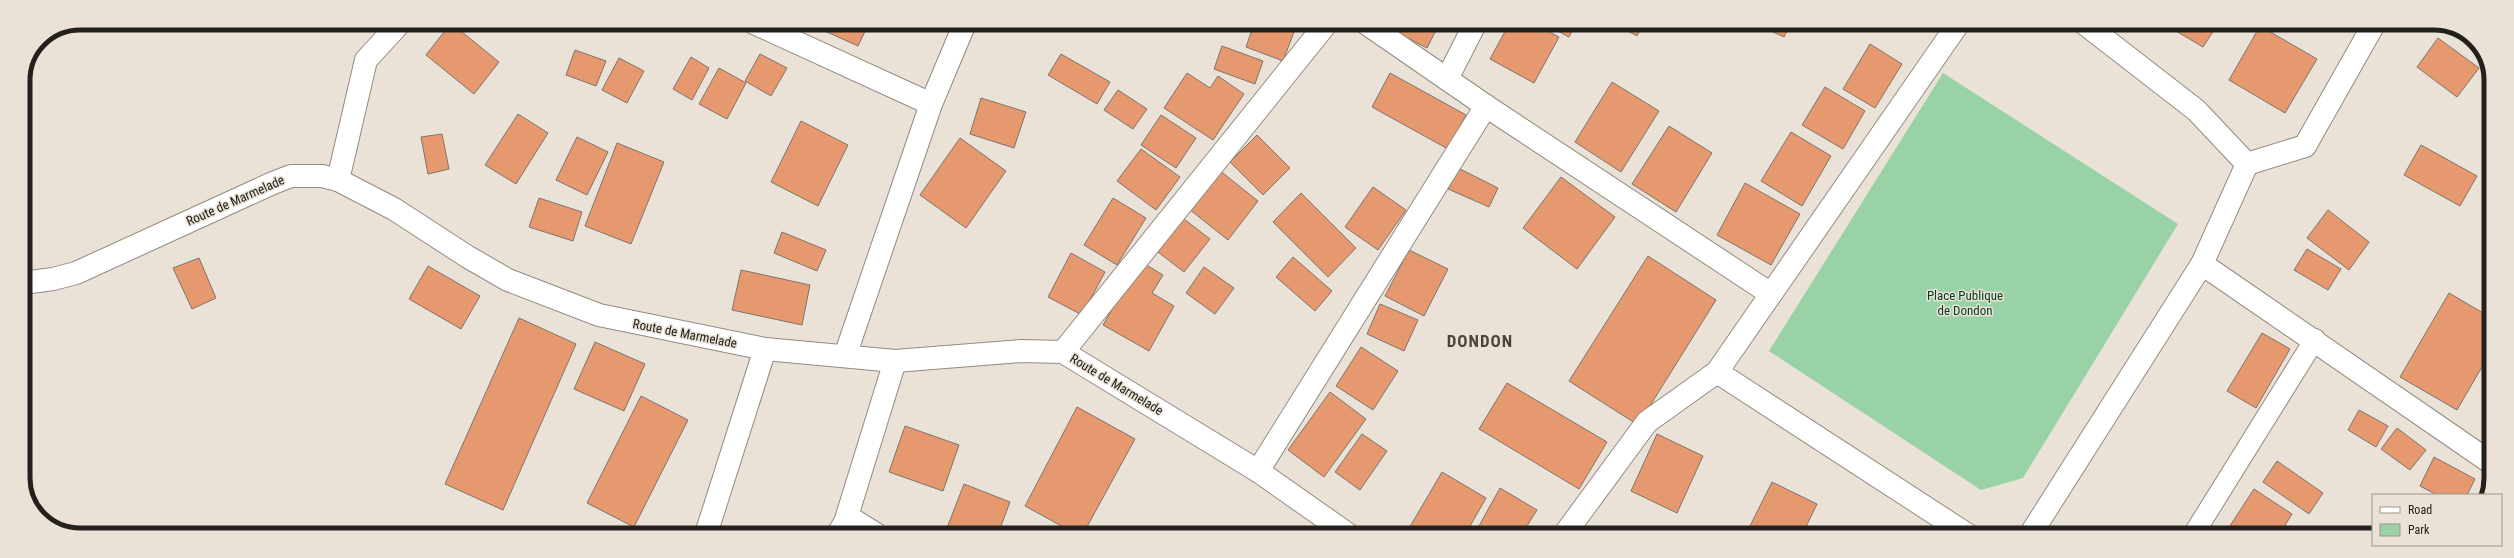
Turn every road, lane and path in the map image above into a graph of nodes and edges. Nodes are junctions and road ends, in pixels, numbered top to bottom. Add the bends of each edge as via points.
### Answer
1 (394, 30) edge
2 (769, 30) edge
3 (962, 30) edge
4 (1321, 30) edge
5 (1376, 30) edge
6 (1473, 30) edge
7 (1954, 30) edge
8 (2094, 30) edge
9 (2371, 30) edge
10 (1446, 79) junction
11 (931, 104) junction
12 (1486, 106) junction
13 (2247, 164) junction
14 (338, 180) junction
15 (2202, 264) junction
16 (30, 283) edge
17 (1771, 294) junction
18 (2315, 339) junction
19 (765, 349) junction
20 (1063, 352) junction
21 (845, 356) junction
22 (895, 361) junction
23 (1717, 372) junction
24 (2484, 458) edge
25 (1258, 470) junction
26 (842, 525) edge
27 (708, 528) edge
28 (853, 528) edge
29 (1340, 528) edge
30 (1569, 528) edge
31 (1957, 528) edge
32 (2034, 528) edge
33 (2197, 528) edge

1 - 14 street via 366,60
2 - 11 street
3 - 11 street
4 - 20 street
5 - 10 street
6 - 10 street
7 - 17 street
8 - 13 street via 2196,110
9 - 13 street via 2305,146
10 - 12 street
11 - 21 street
12 - 17 street
12 - 25 street
13 - 15 street
14 - 16 street, Route de Marmelade via 322,176 291,176 76,272
14 - 19 street, Route de Marmelade via 394,209 508,280 553,299 620,320
15 - 18 street
15 - 32 street
17 - 23 street
18 - 24 street
18 - 33 lane
19 - 21 street, Route de Marmelade
19 - 27 street
20 - 22 street, Route de Marmelade via 1021,351
20 - 25 street, Route de Marmelade
21 - 22 street, Route de Marmelade
22 - 26 street
23 - 30 street via 1647,422
23 - 31 street
25 - 29 street, Route de Marmelade
26 - 28 street

